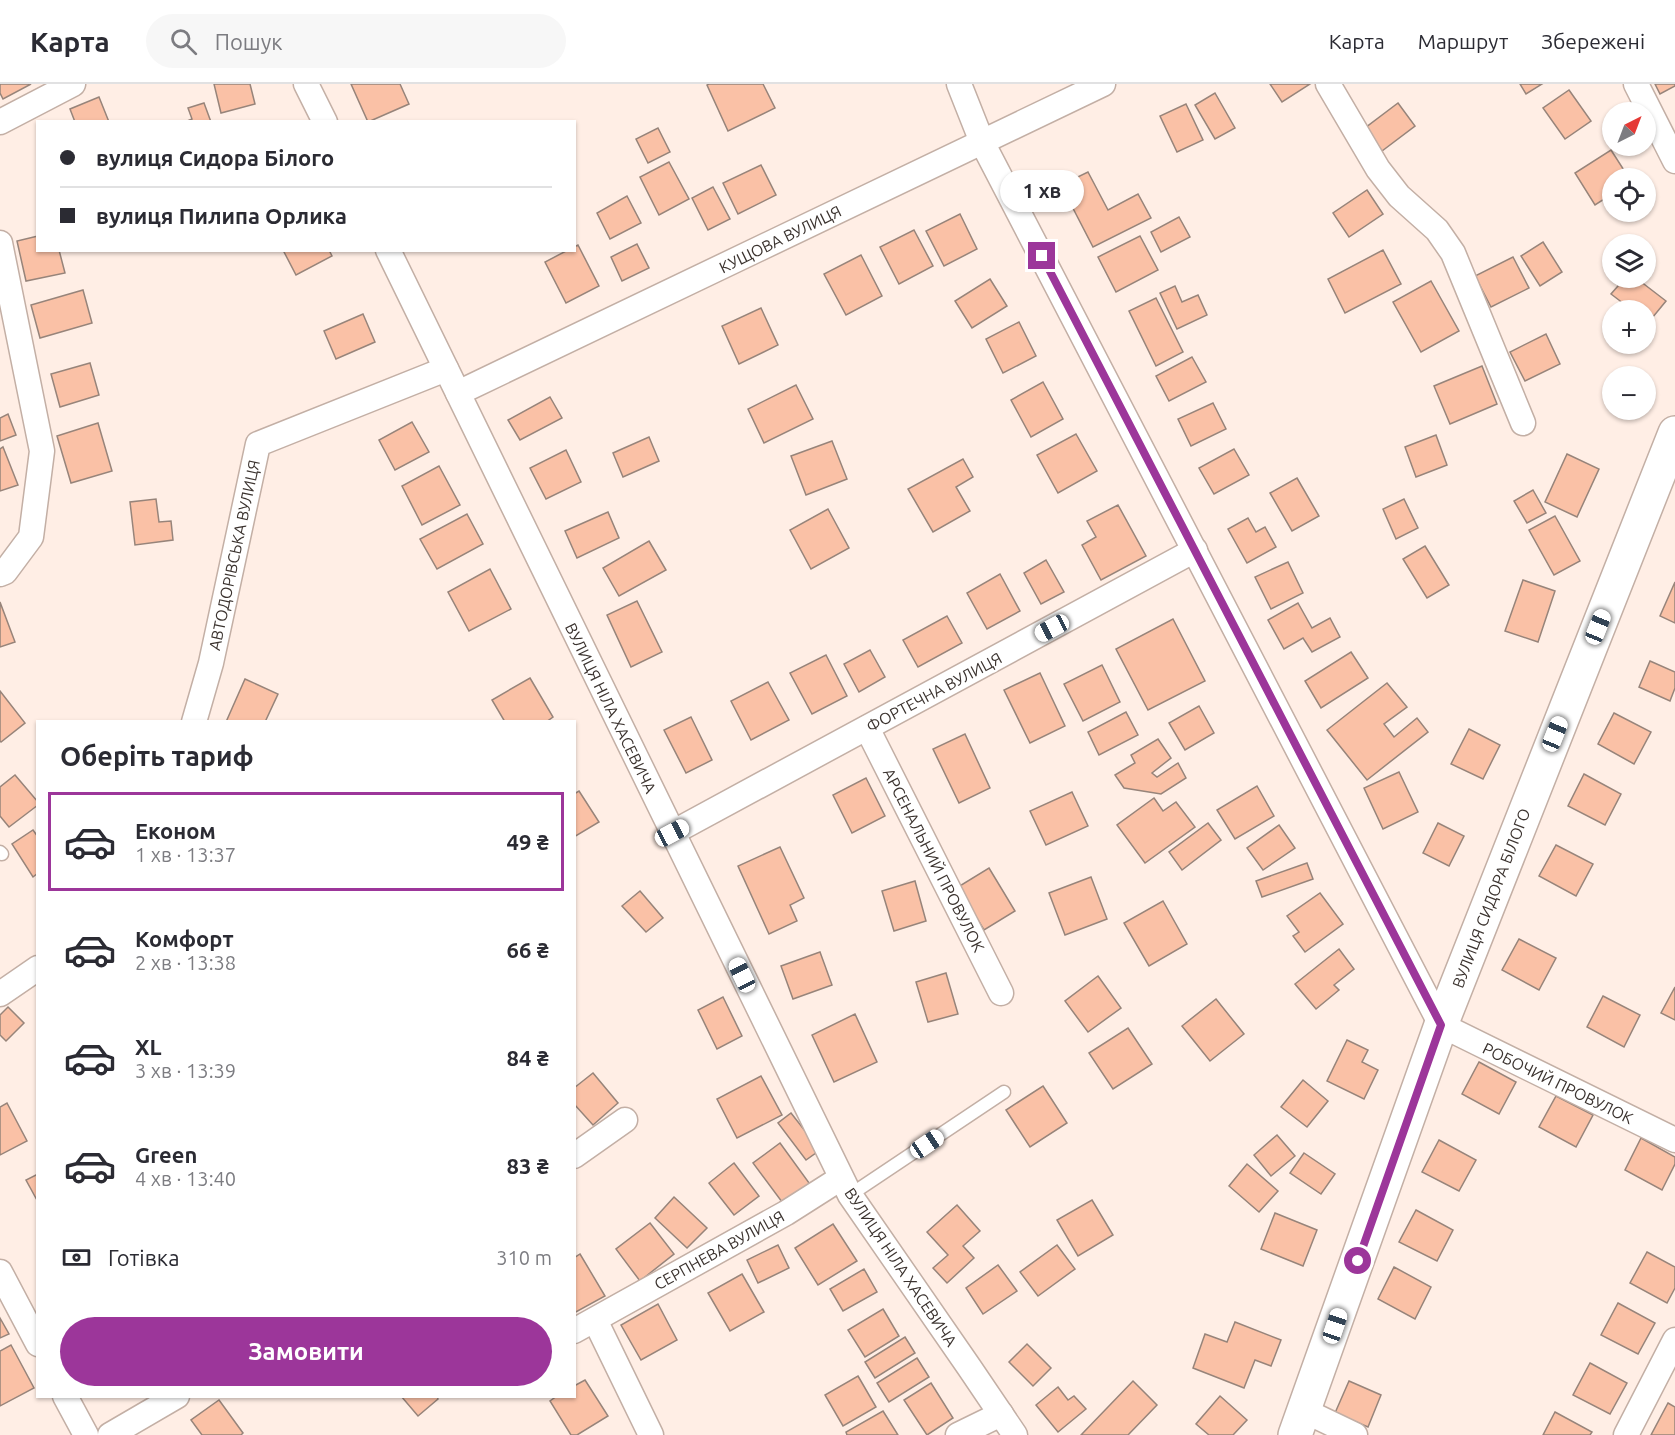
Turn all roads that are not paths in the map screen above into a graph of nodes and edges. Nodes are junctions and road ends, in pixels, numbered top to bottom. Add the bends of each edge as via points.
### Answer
1 (73, 84) edge
2 (306, 84) edge
3 (960, 84) edge
4 (1103, 84) edge
5 (1328, 84) edge
6 (1636, 84) edge
7 (324, 120) edge
8 (0, 122) edge
9 (982, 142) junction
10 (1675, 161) edge
11 (0, 243) edge
12 (389, 252) edge
13 (9, 332) edge
14 (446, 369) junction
15 (458, 393) junction
16 (1523, 423) dead end
17 (1675, 433) edge
18 (1195, 550) junction
19 (0, 574) edge
20 (195, 720) edge
21 (867, 728) junction
22 (672, 833) junction
23 (36, 969) edge
24 (0, 993) edge
25 (1000, 993) dead end
26 (1441, 1025) junction
27 (1004, 1092) dead end
28 (624, 1120) dead end
29 (1675, 1140) edge
30 (576, 1155) edge
31 (845, 1187) junction
32 (0, 1272) edge
33 (585, 1326) edge
34 (36, 1340) edge
35 (1675, 1340) edge
36 (66, 1398) edge
37 (174, 1398) edge
38 (1001, 1414) junction
39 (1300, 1423) edge
40 (86, 1435) edge
41 (110, 1435) edge
42 (651, 1435) edge
43 (958, 1435) edge
44 (1015, 1435) edge
45 (1355, 1435) edge
46 (1626, 1435) edge

1 - 8 street
2 - 7 street
3 - 9 street
4 - 9 street, КУЩОВА ВУЛИЦЯ
5 - 16 street via 1378,169 1453,253
6 - 10 street
9 - 15 street, КУЩОВА ВУЛИЦЯ
9 - 18 street
11 - 13 street
12 - 14 street, ВУЛИЦЯ НІЛА ХАСЕВИЧА
13 - 19 street via 42,451 31,537
14 - 15 street, ВУЛИЦЯ НІЛА ХАСЕВИЧА
14 - 20 street, АВТОДОРІВСЬКА ВУЛИЦЯ via 258,444 211,663
15 - 22 street, ВУЛИЦЯ НІЛА ХАСЕВИЧА
17 - 26 street, ВУЛИЦЯ СИДОРА БІЛОГО
18 - 21 street, ФОРТЕЧНА ВУЛИЦЯ
18 - 26 street
21 - 22 street, ФОРТЕЧНА ВУЛИЦЯ
21 - 25 street, АРСЕНАЛЬНИЙ ПРОВУЛОК
22 - 31 street, ВУЛИЦЯ НІЛА ХАСЕВИЧА
23 - 24 street
26 - 29 street, РОБОЧИЙ ПРОВУЛОК
26 - 39 street, ВУЛИЦЯ СИДОРА БІЛОГО
27 - 31 lane
28 - 30 street
31 - 33 street, СЕРПНЕВА ВУЛИЦЯ via 786,1213
31 - 38 street, ВУЛИЦЯ НІЛА ХАСЕВИЧА
32 - 34 street
33 - 42 street, СЕРПНЕВА ВУЛИЦЯ
35 - 46 street
36 - 40 street
37 - 41 street
38 - 43 street
38 - 44 street, ВУЛИЦЯ НІЛА ХАСЕВИЧА
39 - 45 street

